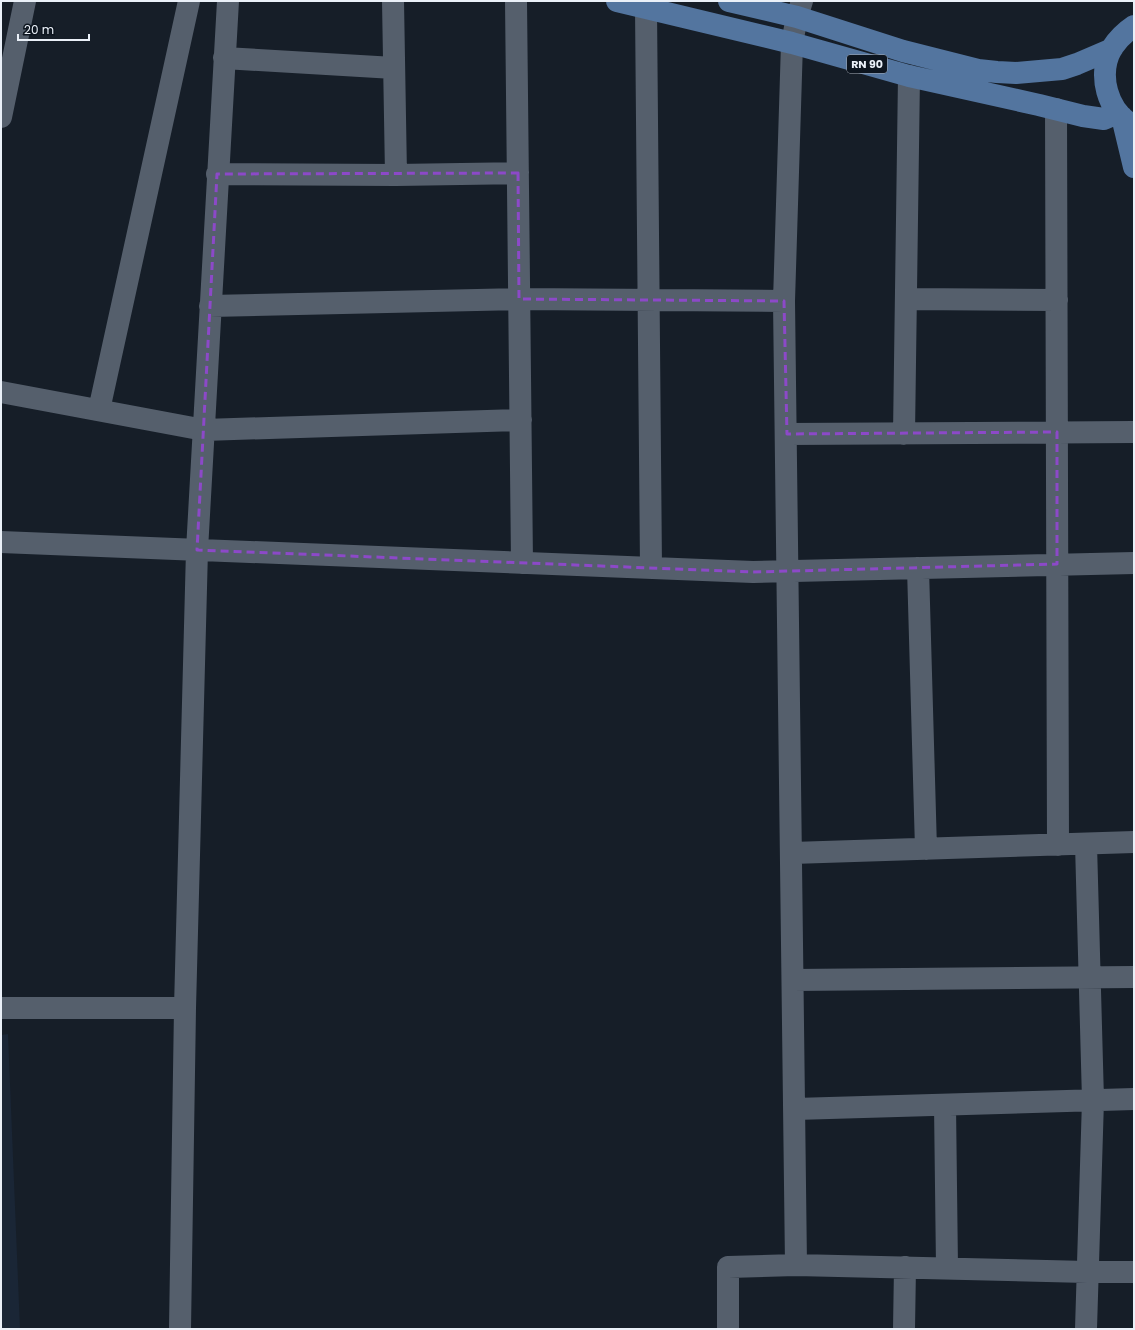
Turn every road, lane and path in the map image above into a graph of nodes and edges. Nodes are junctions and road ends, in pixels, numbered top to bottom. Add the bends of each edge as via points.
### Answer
1 (25, 1) edge
2 (189, 1) edge
3 (228, 1) edge
4 (393, 1) edge
5 (516, 1) edge
6 (617, 1) edge
7 (729, 1) edge
8 (646, 8) junction
9 (799, 9) edge
10 (1134, 26) edge
11 (792, 43) junction
12 (1112, 49) junction
13 (224, 58) junction
14 (394, 68) junction
15 (909, 76) junction
16 (1056, 110) junction
17 (1, 117) edge
18 (1125, 119) edge
19 (1134, 167) edge
20 (518, 173) junction
21 (218, 174) junction
22 (396, 175) junction
23 (519, 299) junction
24 (906, 299) junction
25 (650, 300) junction
26 (1057, 300) junction
27 (784, 301) junction
28 (210, 306) junction
29 (1, 392) edge
30 (99, 410) junction
31 (521, 420) junction
32 (204, 430) junction
33 (1057, 432) junction
34 (1134, 432) edge
35 (787, 434) junction
36 (904, 434) junction
37 (1, 542) edge
38 (197, 550) junction
39 (1134, 562) edge
40 (522, 563) junction
41 (1057, 564) junction
42 (651, 568) junction
43 (918, 568) junction
44 (789, 571) junction
45 (1134, 842) edge
46 (1086, 844) junction
47 (1058, 845) junction
48 (926, 849) junction
49 (792, 853) junction
50 (1134, 976) edge
51 (1090, 977) junction
52 (793, 980) junction
53 (1, 1008) edge
54 (185, 1008) junction
55 (1134, 1099) edge
56 (1093, 1100) junction
57 (945, 1105) junction
58 (795, 1109) junction
59 (796, 1265) junction
60 (905, 1267) junction
61 (947, 1268) junction
62 (1087, 1272) junction
63 (1134, 1272) edge
64 (180, 1329) edge
65 (728, 1329) edge
66 (904, 1329) edge
67 (1086, 1329) edge

1 - 17 street
2 - 30 street
3 - 13 street
4 - 14 street
5 - 20 street
6 - 8 main road, RN 90
7 - 9 main road, RN 90
8 - 11 main road, RN 90
8 - 25 street
9 - 11 street
9 - 12 main road, RN 90 via 903,51 978,70 1016,73 1062,69
10 - 12 main road via 1123,34
11 - 15 main road, RN 90
11 - 27 street
12 - 18 main road via 1106,65 1105,82 1109,99
13 - 14 street
13 - 21 street
14 - 22 street
15 - 16 main road, RN 90
15 - 24 street
16 - 18 main road, RN 90 via 1097,119
16 - 26 street
18 - 19 main road
20 - 22 street
20 - 23 street
21 - 22 street
21 - 28 street
23 - 25 street
23 - 28 street
23 - 31 street
24 - 26 street
24 - 36 street
25 - 27 street
25 - 42 street
26 - 33 street
27 - 35 street
28 - 32 street
29 - 30 street
30 - 32 street
31 - 32 street
31 - 40 street
32 - 38 street
33 - 34 street
33 - 36 street
33 - 41 street
35 - 36 street
35 - 44 street
37 - 38 street
38 - 40 street
38 - 54 street
39 - 41 street
40 - 42 street
41 - 43 street
41 - 47 street
42 - 44 street
43 - 44 street
43 - 48 street
44 - 49 street
45 - 46 street
46 - 47 street
46 - 51 street
47 - 48 street
48 - 49 street
49 - 52 street
50 - 51 street
51 - 52 street
51 - 56 street
52 - 58 street
53 - 54 street
54 - 64 street
55 - 56 street
56 - 57 street
56 - 62 street
57 - 58 street
57 - 61 street
58 - 59 street
59 - 60 street
59 - 65 street via 728,1267
60 - 61 street
60 - 66 street
61 - 62 street
62 - 63 street
62 - 67 street

